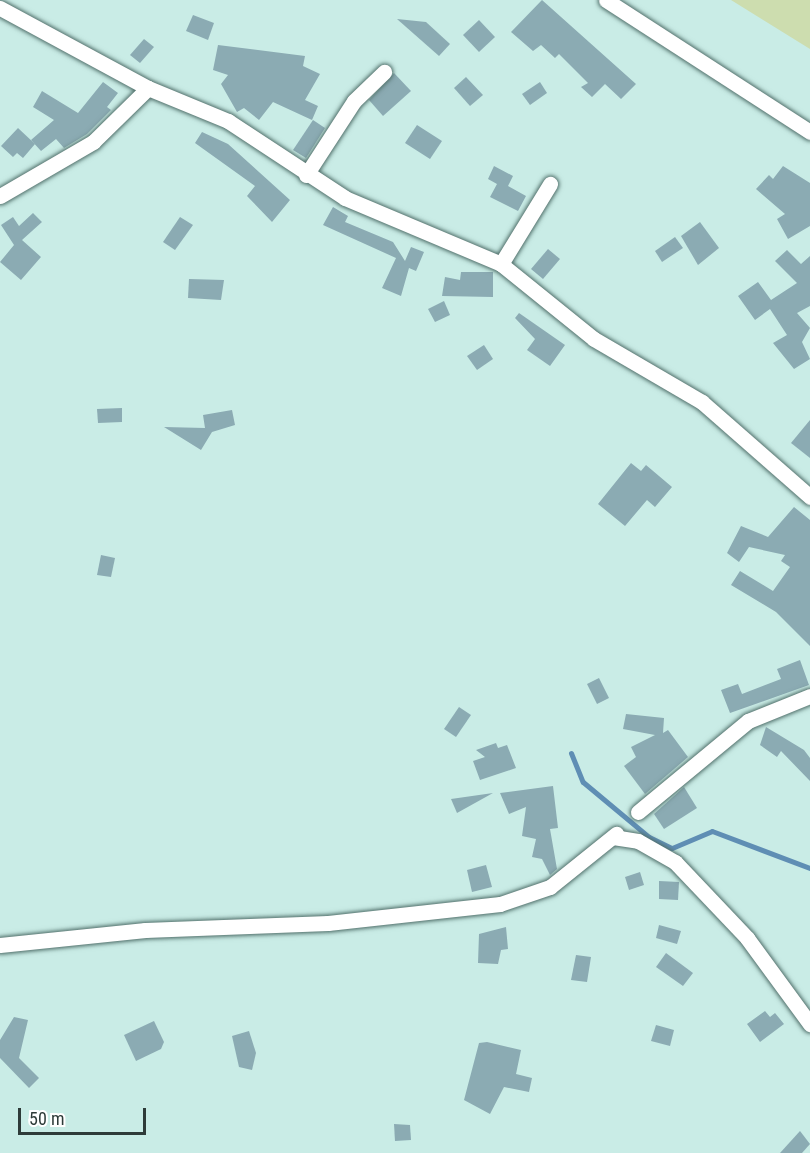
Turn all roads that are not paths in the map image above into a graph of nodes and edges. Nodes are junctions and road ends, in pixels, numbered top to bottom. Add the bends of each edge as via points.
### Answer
1 (606, 0) edge
2 (0, 8) edge
3 (384, 72) dead end
4 (148, 88) junction
5 (810, 132) edge
6 (306, 175) junction
7 (550, 184) dead end
8 (0, 196) edge
9 (501, 264) junction
10 (810, 497) edge
11 (810, 696) edge
12 (638, 812) dead end
13 (0, 945) edge
14 (810, 1024) edge

1 - 5 street
2 - 4 street
3 - 6 street via 354,101
4 - 6 street via 228,121
4 - 8 street via 93,142
6 - 9 street via 400,225
7 - 9 street
9 - 10 street via 594,339 702,402
11 - 12 street via 748,721
13 - 14 street via 145,930 328,923 500,904 550,887 615,836 638,841 675,862 747,938

